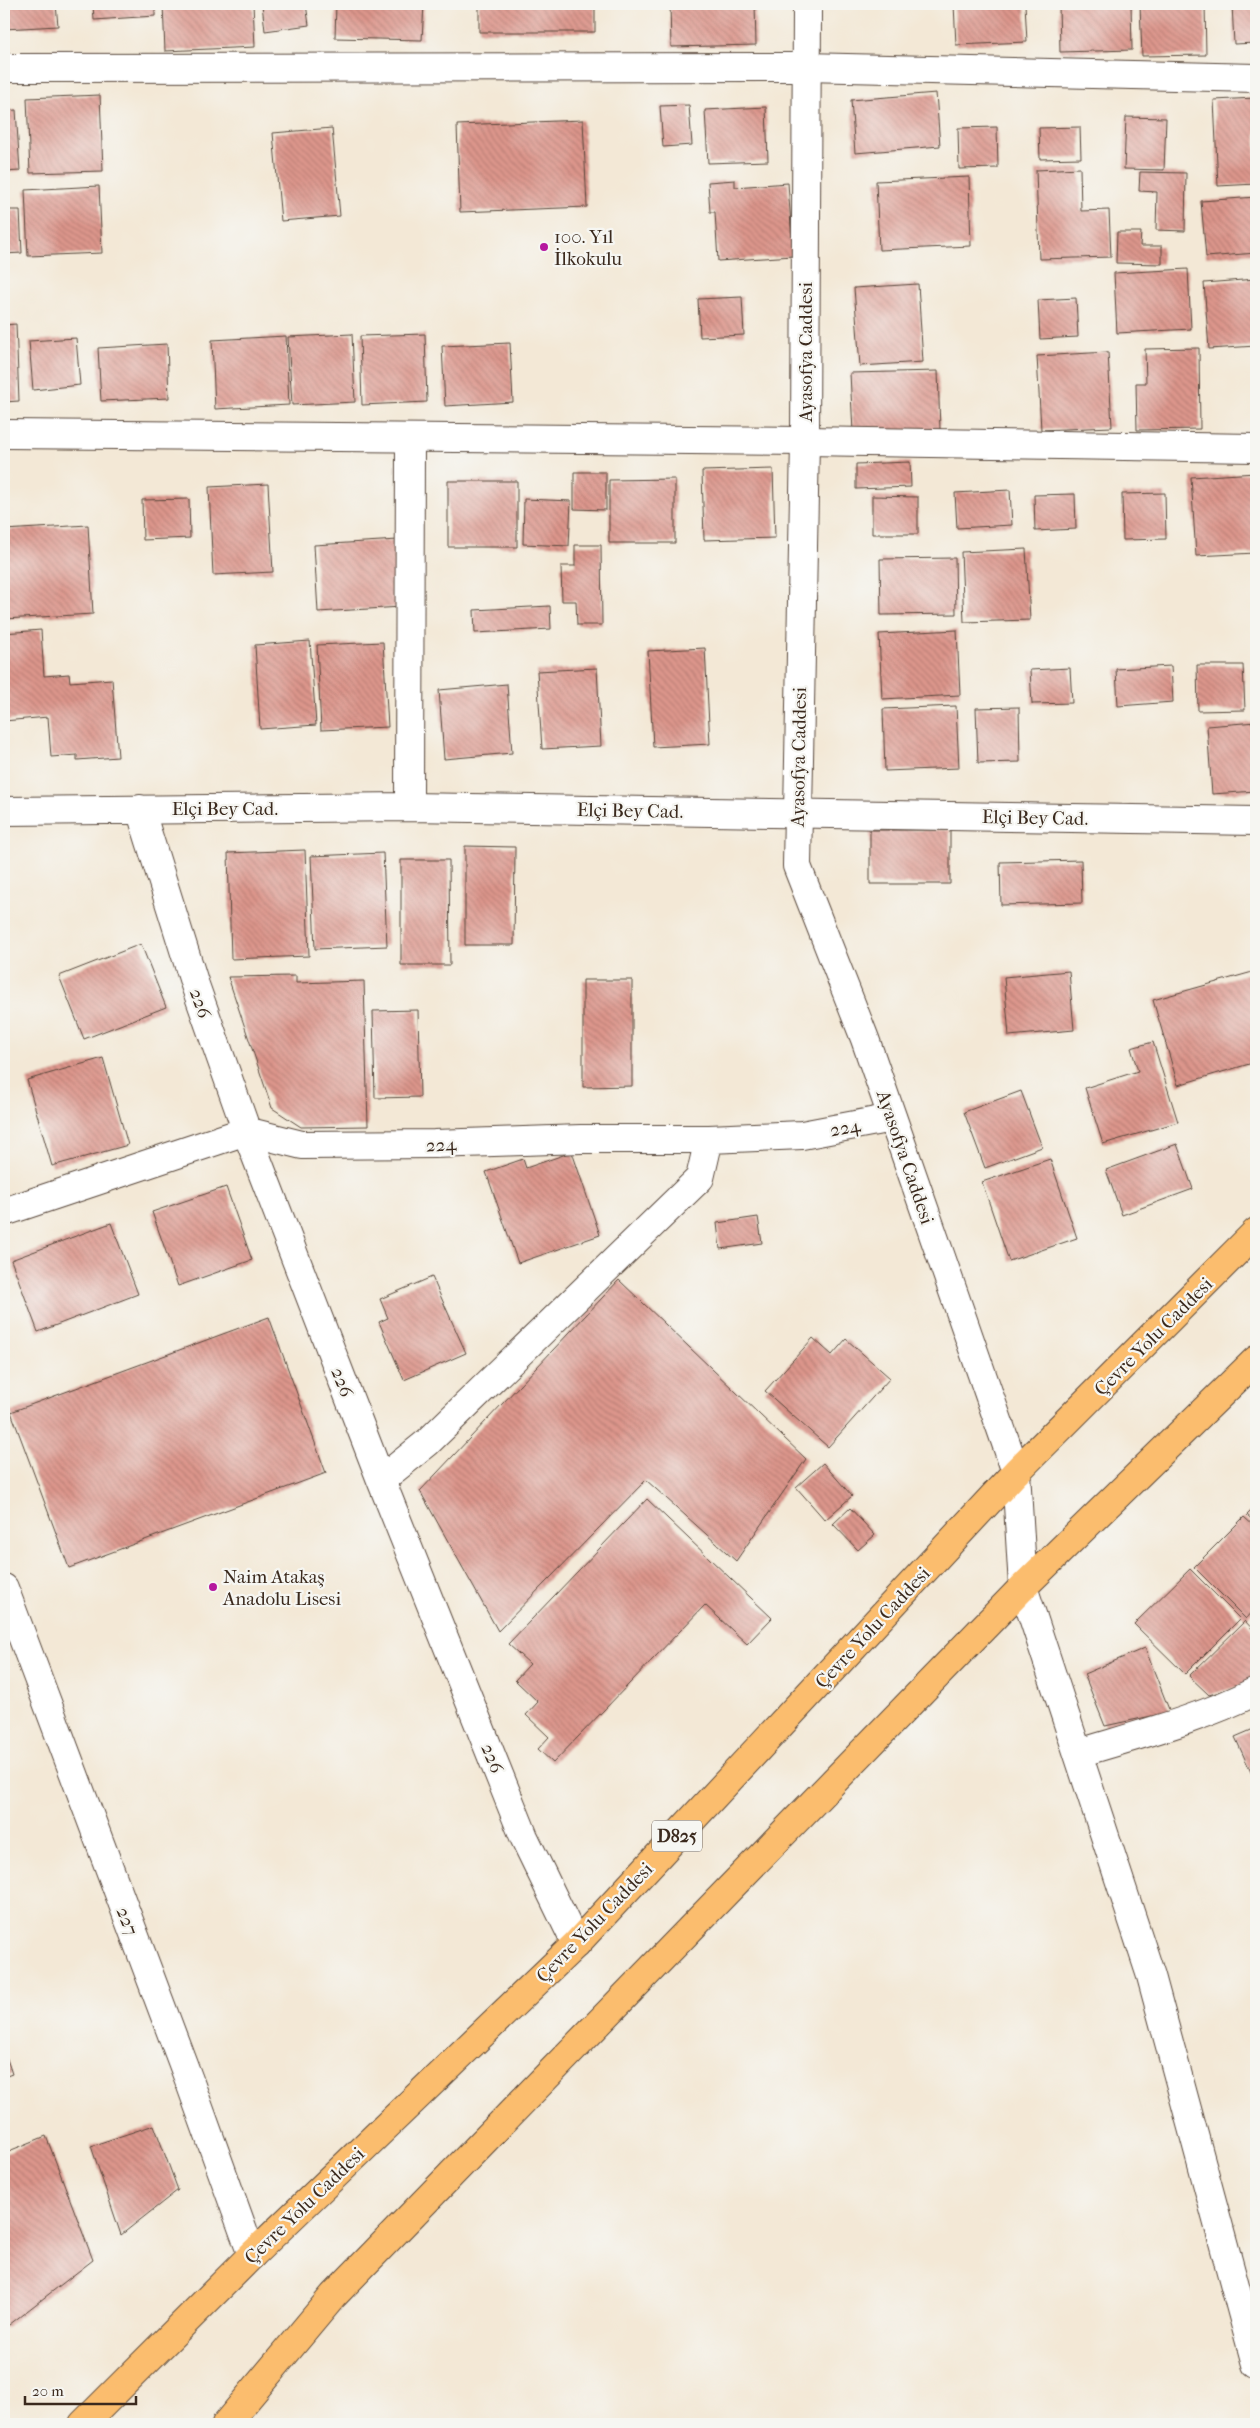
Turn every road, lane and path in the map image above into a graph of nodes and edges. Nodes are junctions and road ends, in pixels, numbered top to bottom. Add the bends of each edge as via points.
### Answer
1 (807, 4) edge
2 (805, 67) junction
3 (4, 68) edge
4 (1256, 78) edge
5 (4, 434) edge
6 (410, 438) junction
7 (805, 441) junction
8 (1256, 448) edge
9 (409, 807) junction
10 (140, 809) junction
11 (4, 811) edge
12 (797, 813) junction
13 (1256, 821) edge
14 (892, 1118) junction
15 (246, 1132) junction
16 (709, 1140) junction
17 (4, 1212) edge
18 (1256, 1232) edge
19 (1256, 1360) edge
20 (1016, 1472) junction
21 (381, 1480) junction
22 (1023, 1587) junction
23 (7, 1604) edge
24 (1256, 1690) edge
25 (1079, 1753) junction
26 (576, 1944) junction
27 (252, 2255) junction
28 (1256, 2364) edge
29 (83, 2424) edge
30 (226, 2424) edge

1 - 2 street, Ayasofya Caddesi
2 - 3 street
2 - 4 street
2 - 7 street, Ayasofya Caddesi
5 - 6 street
6 - 7 street
6 - 9 street
7 - 8 street
7 - 12 street, Ayasofya Caddesi
9 - 10 street, Elçi Bey Cad.
9 - 12 street, Elçi Bey Cad.
10 - 11 street, Elçi Bey Cad.
10 - 15 street, 226 via 195,985
12 - 13 street, Elçi Bey Cad.
12 - 14 street, Ayasofya Caddesi via 797,866 865,1039
14 - 16 street, 224 via 802,1135
14 - 20 street, Ayasofya Caddesi
15 - 16 street, 224 via 302,1145 581,1139
15 - 17 street
15 - 21 street, 226
16 - 21 street via 700,1178 428,1442
18 - 20 highway, Çevre Yolu Caddesi / D825
19 - 22 highway
20 - 22 street, Ayasofya Caddesi
20 - 26 highway, Çevre Yolu Caddesi / D825
21 - 26 street, 226 via 524,1837
22 - 25 street, Ayasofya Caddesi
22 - 30 highway via 332,2296
23 - 27 street, 227 via 190,2080
24 - 25 street via 1156,1730
25 - 28 street, Ayasofya Caddesi via 1151,1976
26 - 27 highway, Çevre Yolu Caddesi / D825
27 - 29 highway, Çevre Yolu Caddesi / D825

